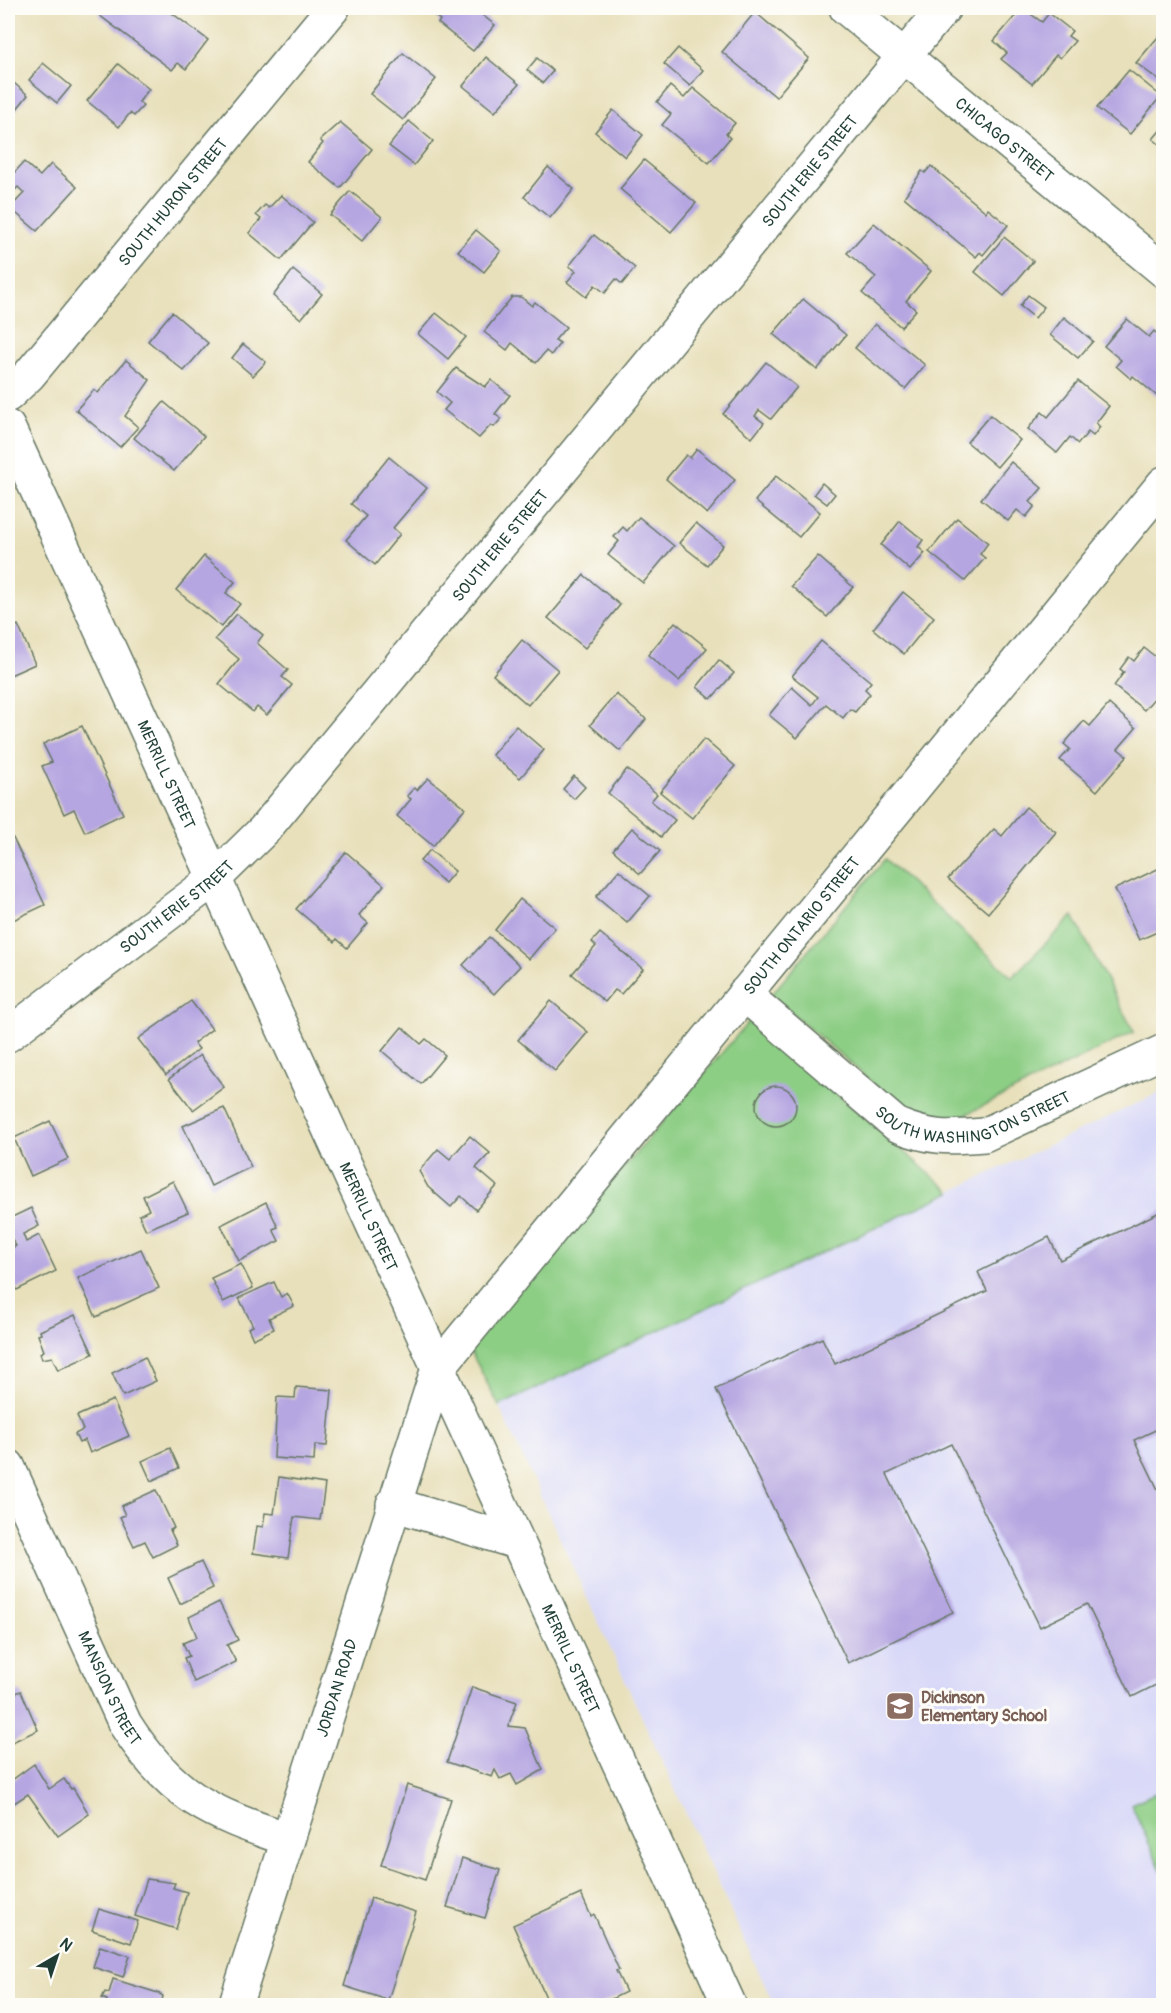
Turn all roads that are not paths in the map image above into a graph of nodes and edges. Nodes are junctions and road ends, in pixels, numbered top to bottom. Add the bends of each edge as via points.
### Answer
1 (333, 8) edge
2 (846, 8) edge
3 (944, 8) edge
4 (904, 56) junction
5 (1164, 271) edge
6 (8, 395) edge
7 (8, 427) edge
8 (1164, 483) edge
9 (214, 879) junction
10 (744, 994) junction
11 (8, 1035) edge
12 (1164, 1051) edge
13 (438, 1368) junction
14 (8, 1466) edge
15 (393, 1504) junction
16 (516, 1542) junction
17 (288, 1839) junction
18 (235, 2006) edge
19 (730, 2006) edge

1 - 6 street, SOUTH HURON STREET via 29,375
2 - 4 street, CHICAGO STREET
3 - 4 street, SOUTH ERIE STREET
4 - 5 street, CHICAGO STREET
4 - 9 street, SOUTH ERIE STREET via 264,830
7 - 9 street, MERRILL STREET
8 - 10 street, SOUTH ONTARIO STREET
9 - 11 street, SOUTH ERIE STREET
9 - 13 street, MERRILL STREET
10 - 12 street, SOUTH WASHINGTON STREET via 897,1125 924,1136 984,1135
10 - 13 street, SOUTH ONTARIO STREET
13 - 15 street, JORDAN ROAD
13 - 16 street, MERRILL STREET
14 - 17 street, MANSION STREET via 125,1724 146,1758 197,1803 236,1823
15 - 16 street
15 - 17 street, JORDAN ROAD
16 - 19 street, MERRILL STREET
17 - 18 street, JORDAN ROAD

